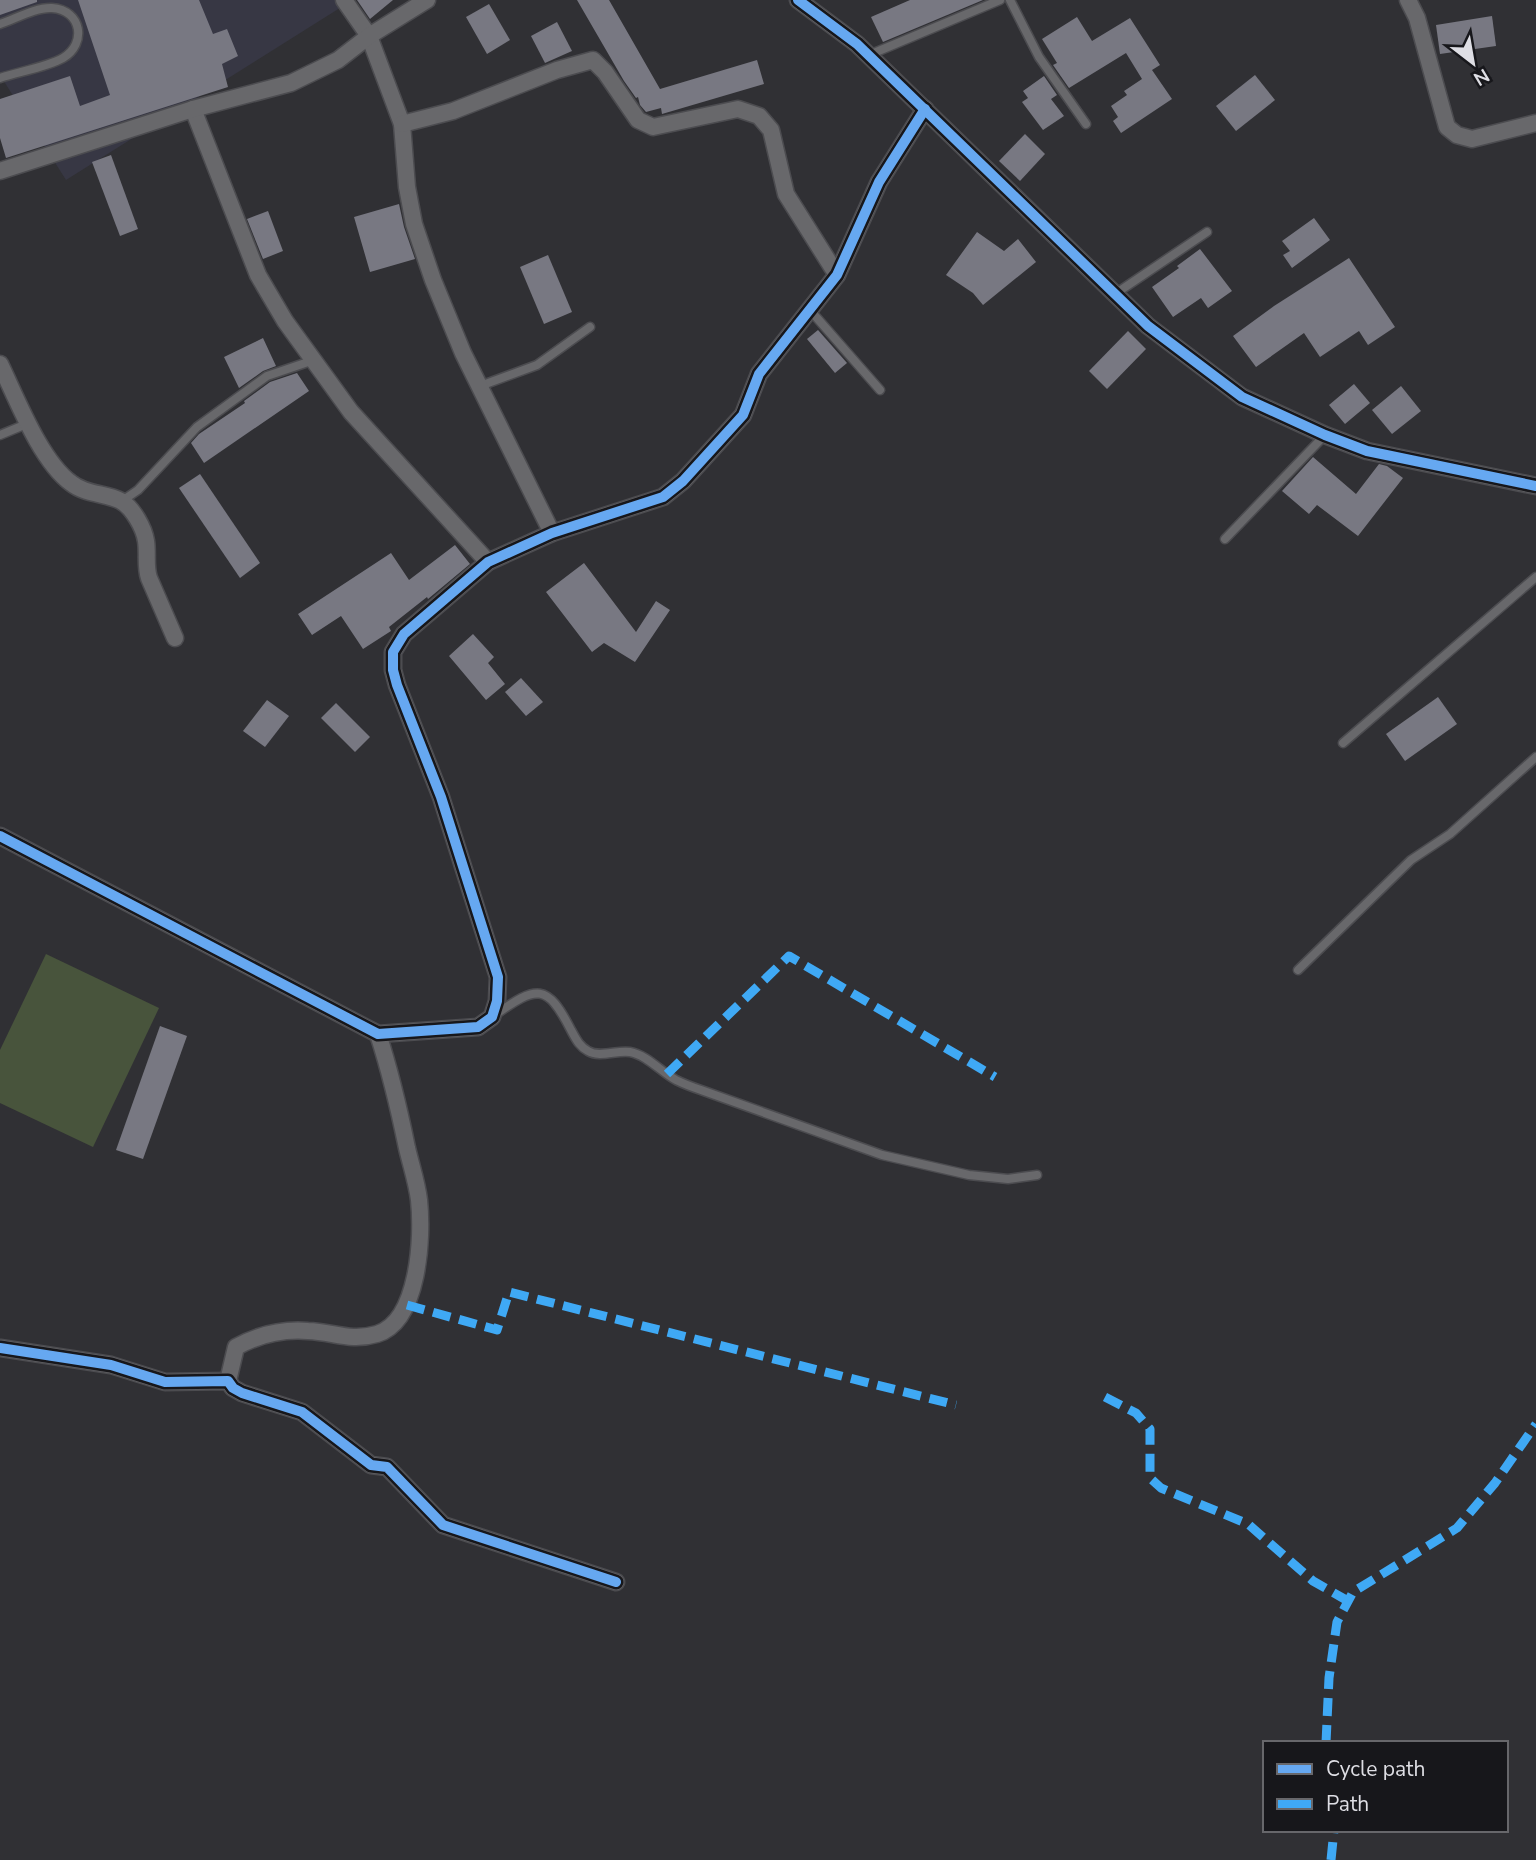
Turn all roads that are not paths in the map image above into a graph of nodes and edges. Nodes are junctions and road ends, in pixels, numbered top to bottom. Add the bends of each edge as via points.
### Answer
1 (344, 0) edge
2 (427, 0) edge
3 (798, 0) edge
4 (1000, 0) edge
5 (1010, 0) edge
6 (1408, 0) edge
7 (0, 24) edge
8 (369, 36) junction
9 (869, 55) junction
10 (0, 78) edge
11 (193, 109) junction
12 (925, 109) junction
13 (1536, 123) edge
14 (402, 124) junction
15 (1086, 124) dead end
16 (0, 171) edge
17 (1207, 232) dead end
18 (838, 275) junction
19 (1115, 294) junction
20 (810, 310) junction
21 (590, 327) dead end
22 (314, 360) junction
23 (0, 364) edge
24 (480, 386) junction
25 (880, 390) dead end
26 (29, 423) junction
27 (0, 435) edge
28 (1325, 435) junction
29 (1536, 486) edge
30 (121, 501) junction
31 (552, 533) junction
32 (1225, 539) dead end
33 (488, 562) junction
34 (1536, 577) edge
35 (175, 638) dead end
36 (1343, 743) dead end
37 (1536, 757) edge
38 (0, 836) edge
39 (1298, 970) dead end
40 (492, 1017) junction
41 (378, 1034) junction
42 (1037, 1175) dead end
43 (0, 1348) edge
44 (228, 1381) junction
45 (616, 1582) dead end

1 - 8 street
2 - 8 street
3 - 9 street
4 - 9 lane
5 - 15 lane via 1039,57
6 - 13 street via 1418,19 1447,127 1472,139
7 - 10 lane via 55,8 76,22 79,30 75,48 62,59
8 - 11 street via 338,60 291,83
8 - 14 street
9 - 12 street
11 - 16 street
11 - 22 street via 258,275
12 - 18 street via 879,182
12 - 19 street
14 - 18 street via 453,111 593,60 638,120 653,127 738,109 759,116 771,130 786,194
14 - 24 street via 414,224 433,280
17 - 19 lane
18 - 20 street
19 - 28 street via 1148,326 1242,397
20 - 25 lane
20 - 31 street via 760,374 743,415 683,481 663,498
21 - 24 lane via 537,365
22 - 30 lane via 267,376 197,427
22 - 33 street via 351,412
23 - 26 street
24 - 31 street
26 - 27 lane
26 - 30 street via 43,452 70,483
28 - 29 street via 1367,451
28 - 32 lane
30 - 35 street via 135,515 146,540 149,578
31 - 33 street
33 - 40 street via 404,634 393,652 393,670 441,797 498,977
34 - 36 lane
37 - 39 lane via 1450,834 1411,860
38 - 41 street
40 - 41 street via 478,1027
40 - 42 lane via 516,1000 547,995 590,1053 631,1052 675,1080 882,1155 969,1175 1008,1179
41 - 44 street via 419,1200 418,1257 407,1305 389,1329 376,1334 348,1338 284,1332 247,1341 236,1347
43 - 44 street via 111,1365 165,1382
44 - 45 street via 242,1393 302,1412 371,1465 387,1467 443,1525

